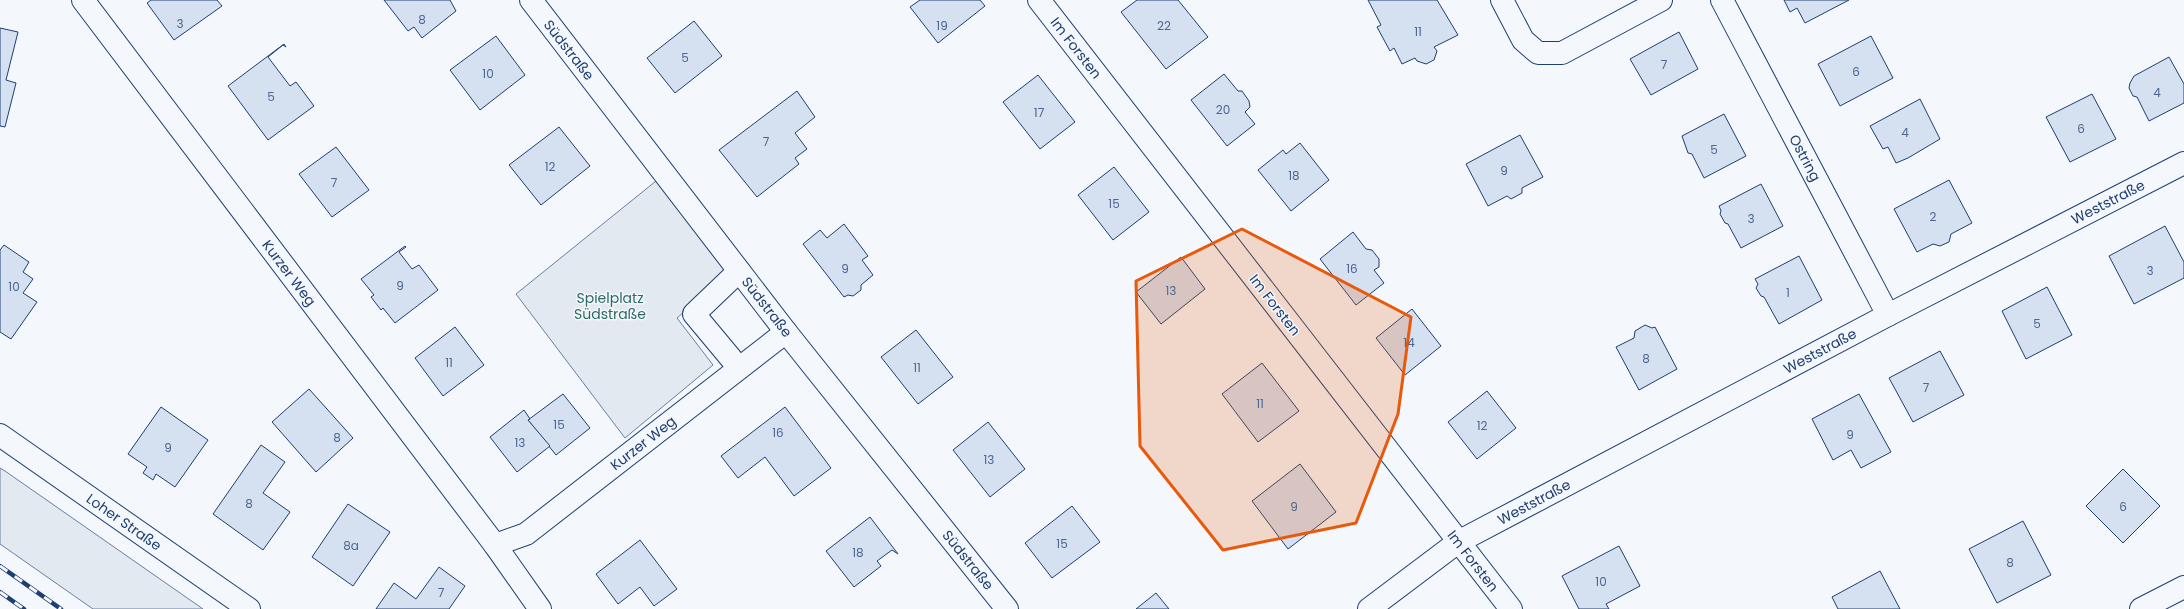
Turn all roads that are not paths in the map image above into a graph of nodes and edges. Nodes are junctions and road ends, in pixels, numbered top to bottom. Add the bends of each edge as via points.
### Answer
1 (83, 0) edge
2 (531, 0) edge
3 (1039, 0) edge
4 (1502, 0) edge
5 (1660, 0) edge
6 (1722, 0) edge
7 (2184, 163) edge
8 (739, 271) junction
9 (1888, 315) junction
10 (786, 332) junction
11 (739, 368) junction
12 (0, 435) edge
13 (1458, 542) junction
14 (495, 545) junction
15 (2184, 587) edge
16 (248, 609) edge
17 (540, 609) edge
18 (1008, 609) edge
19 (1369, 609) edge
20 (1511, 609) edge
21 (2140, 609) edge

1 - 14 street, Kurzer Weg
2 - 8 street, Südstraße
3 - 13 street, Im Forsten
4 - 5 street via 1523,40 1538,52 1562,53
6 - 9 street, Ostring
7 - 9 street, Weststraße
8 - 10 street, Südstraße
8 - 11 street via 694,314
9 - 13 street, Weststraße
10 - 11 street, Kurzer Weg
10 - 18 street, Südstraße
11 - 14 street, Kurzer Weg via 526,534
12 - 16 street, Loher Straße
13 - 19 street
13 - 20 street, Im Forsten
14 - 17 street, Kurzer Weg
15 - 21 street

